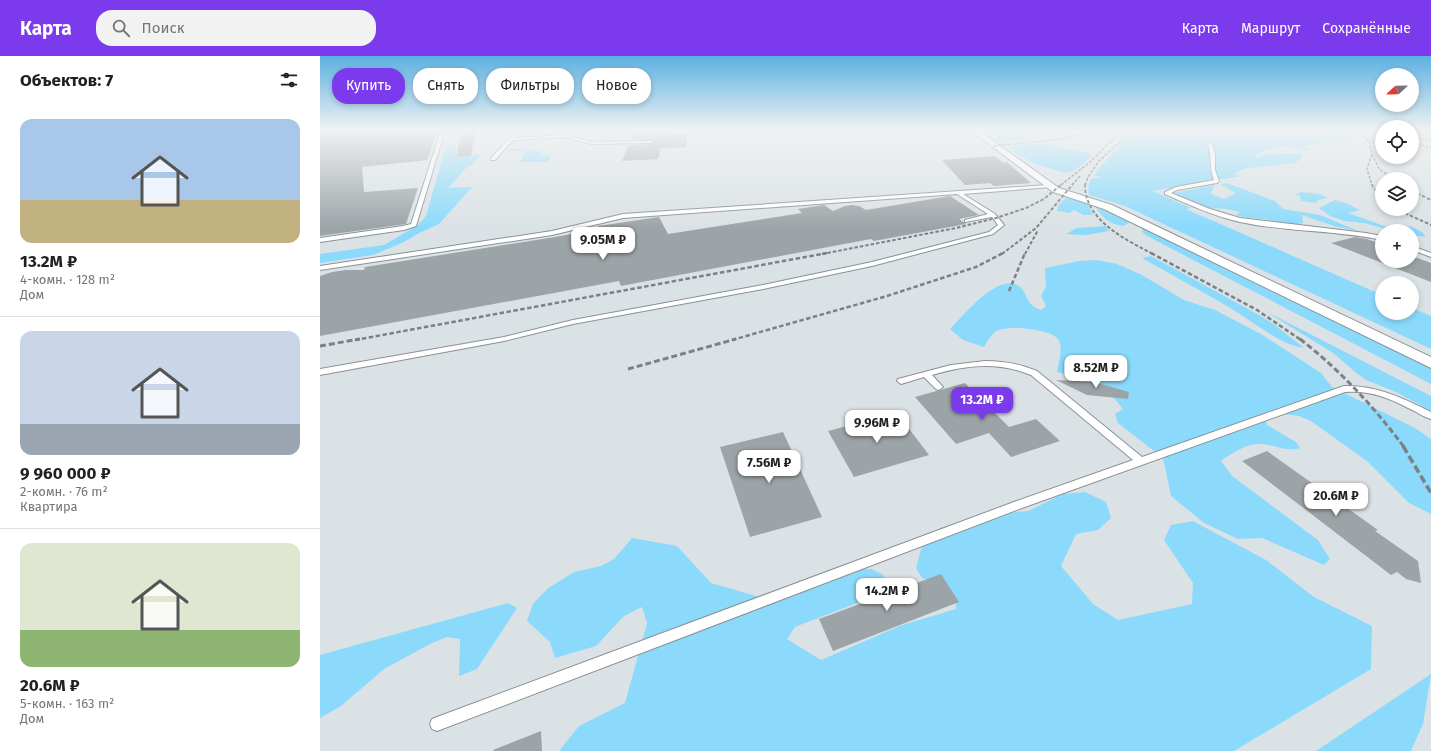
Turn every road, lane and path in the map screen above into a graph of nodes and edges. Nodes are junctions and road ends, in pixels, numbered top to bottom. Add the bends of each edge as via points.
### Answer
1 (433, 162) edge
2 (1018, 162) edge
3 (1212, 162) edge
4 (1053, 188) junction
5 (958, 192) junction
6 (993, 215) junction
7 (967, 221) dead end
8 (1375, 237) edge
9 (320, 240) edge
10 (1419, 251) edge
11 (1431, 255) edge
12 (320, 268) edge
13 (1431, 363) edge
14 (320, 372) edge
15 (926, 374) junction
16 (901, 381) dead end
17 (939, 386) dead end
18 (1431, 416) edge
19 (1140, 461) junction
20 (437, 724) dead end

1 - 9 lane via 414,225
2 - 4 street
3 - 8 lane via 1211,168 1217,180 1215,182 1167,193 1224,216 1250,222
4 - 5 lane
4 - 13 street via 1108,207
5 - 6 lane
5 - 12 lane via 623,216 552,233
6 - 7 lane
6 - 14 lane via 1001,225 991,233 872,264 573,322 504,339
10 - 11 lane
15 - 16 lane
15 - 17 lane
15 - 19 lane via 969,364 991,363 1023,367 1034,372
18 - 19 lane via 1402,400 1378,392 1344,388
19 - 20 lane

